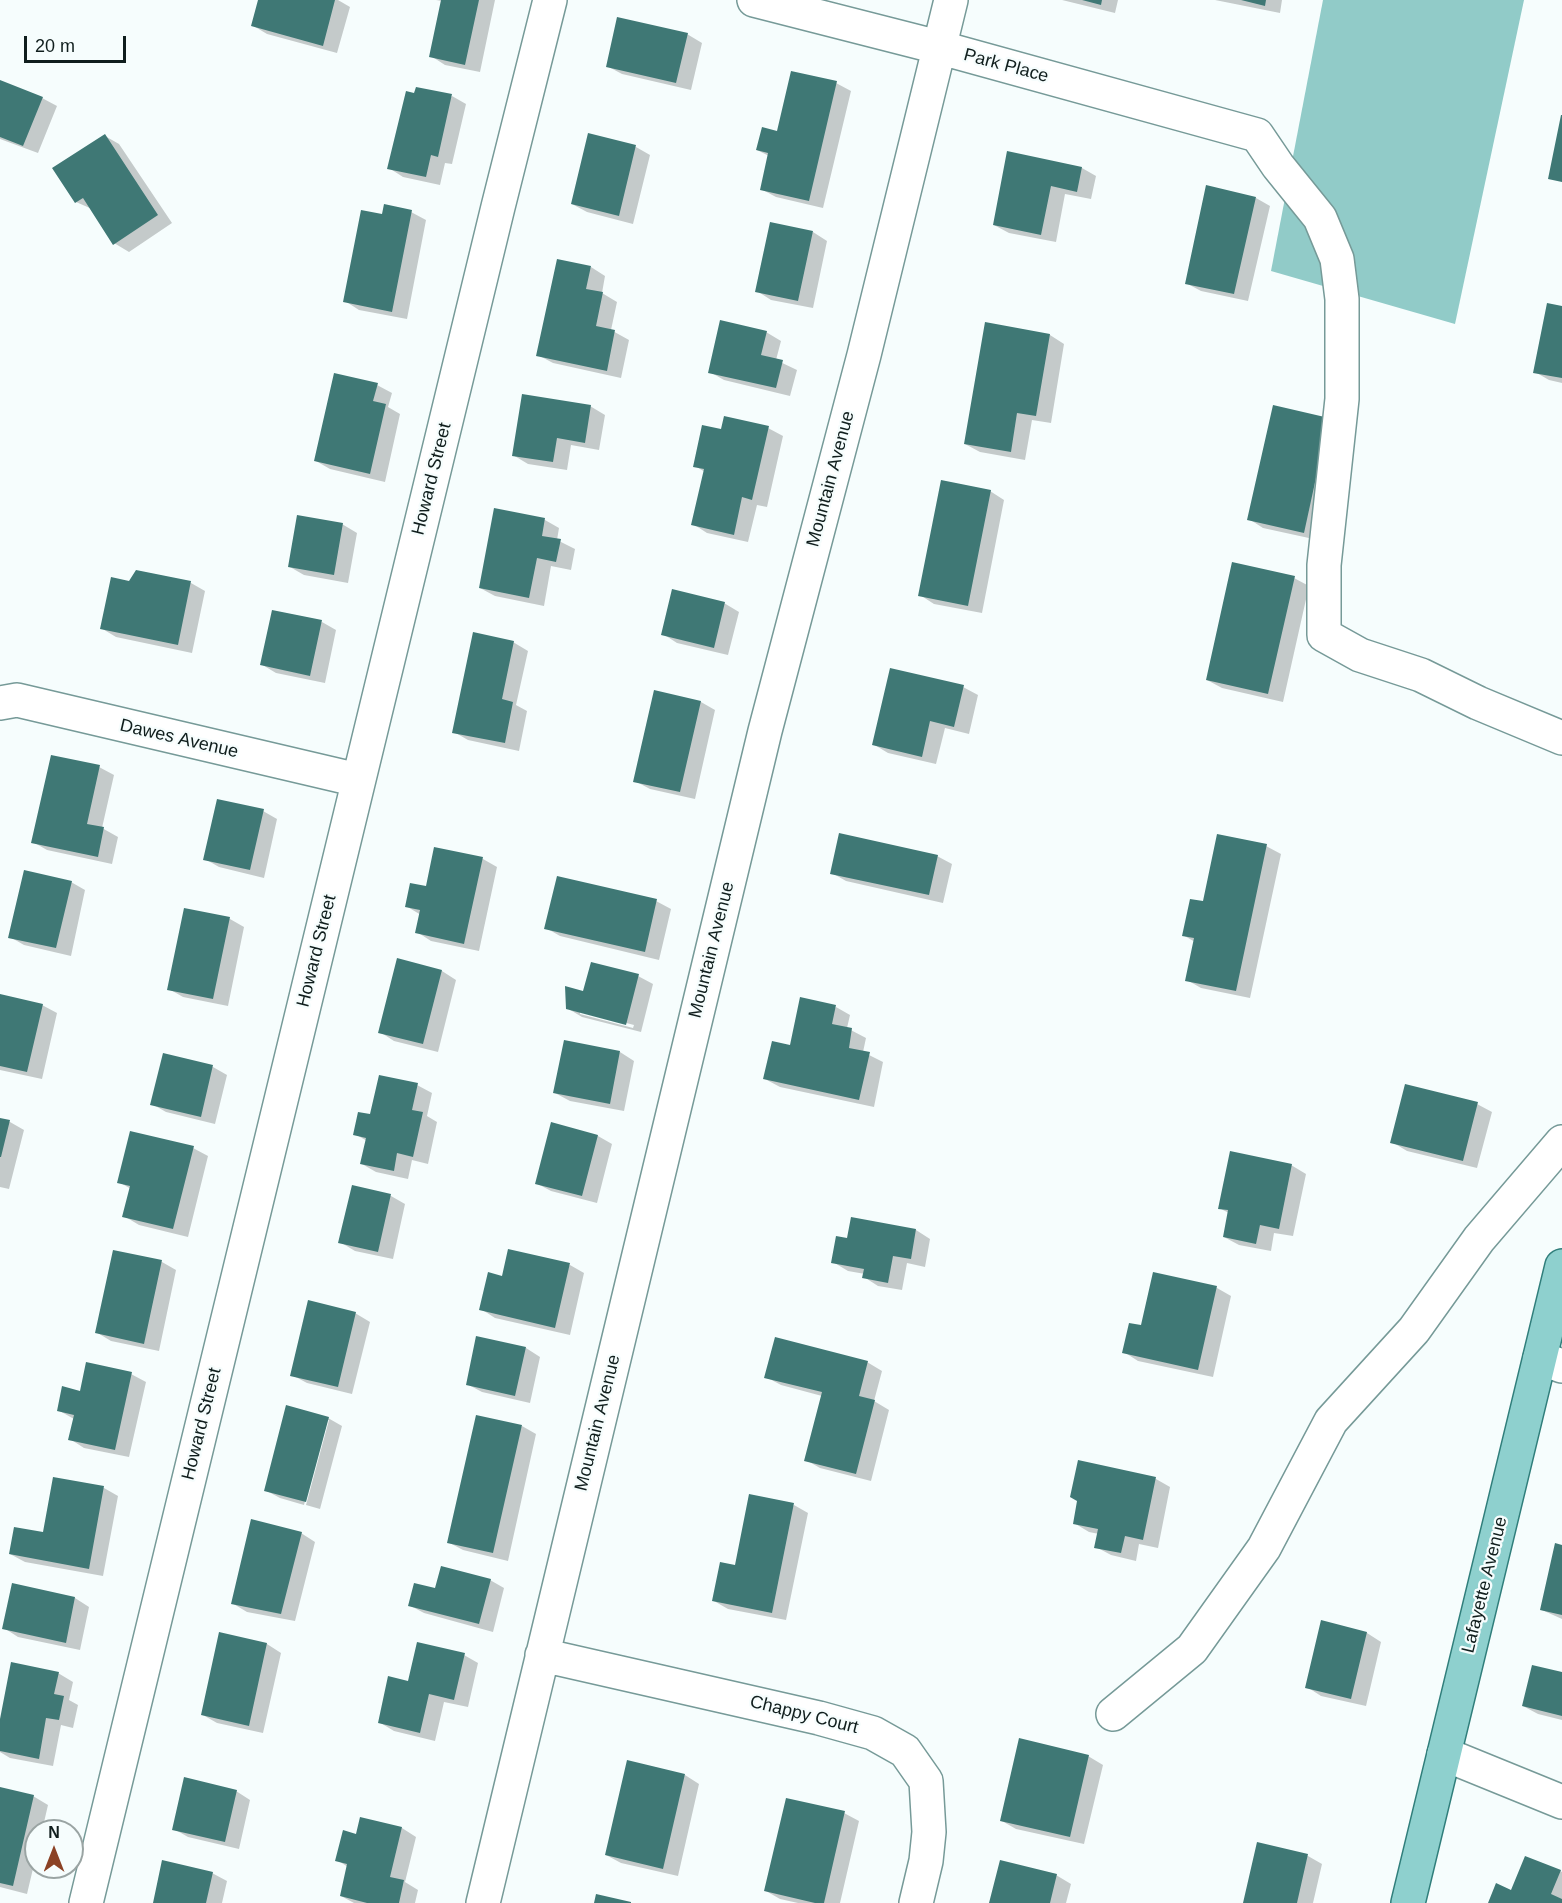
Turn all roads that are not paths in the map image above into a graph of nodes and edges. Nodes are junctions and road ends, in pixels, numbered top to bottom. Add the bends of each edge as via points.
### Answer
1 (550, 0) edge
2 (754, 0) edge
3 (951, 0) edge
4 (938, 47) junction
5 (0, 703) edge
6 (1562, 738) edge
7 (358, 780) junction
8 (1562, 1142) edge
9 (1562, 1266) edge
10 (1551, 1362) edge
11 (542, 1656) junction
12 (1113, 1714) dead end
13 (1444, 1754) junction
14 (1562, 1802) edge
15 (86, 1903) edge
16 (483, 1903) edge
17 (916, 1903) edge
18 (1408, 1903) edge

1 - 7 street, Howard Street
2 - 4 street, Park Place
3 - 4 street, Mountain Avenue
4 - 6 street, Park Place via 1257,135 1320,218 1337,259 1342,299 1342,399 1324,565 1324,635 1360,656 1421,675
4 - 11 street, Mountain Avenue via 864,355 765,731
5 - 7 street, Dawes Avenue via 17,700
7 - 15 street, Howard Street
8 - 12 street via 1479,1239 1414,1330 1331,1421 1264,1548 1191,1649
9 - 10 main road, Lafayette Avenue
10 - 13 main road, Lafayette Avenue
11 - 16 street, Mountain Avenue
11 - 17 street, Chappy Court via 819,1718 873,1733 904,1751 926,1781 929,1832
13 - 14 street
13 - 18 main road, Lafayette Avenue

